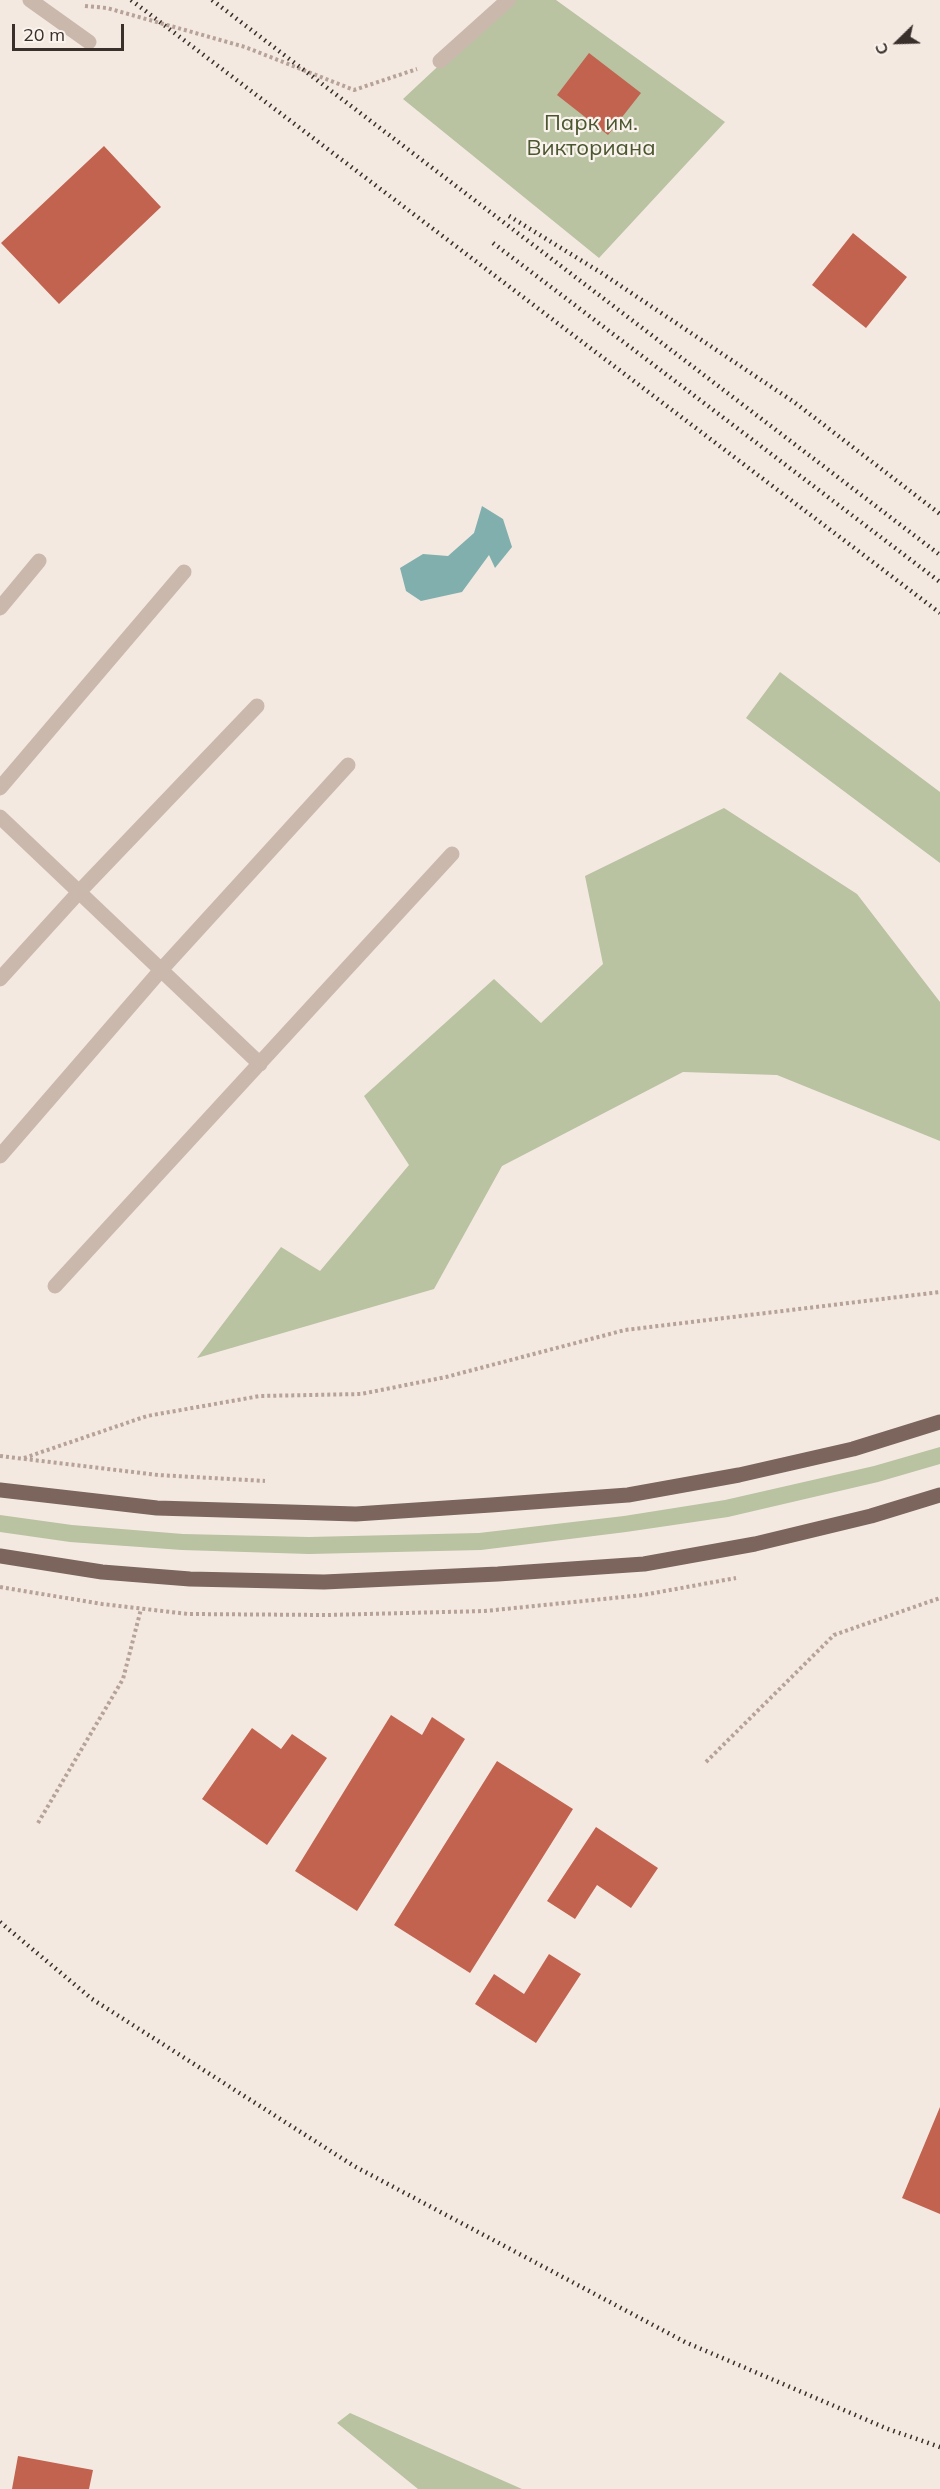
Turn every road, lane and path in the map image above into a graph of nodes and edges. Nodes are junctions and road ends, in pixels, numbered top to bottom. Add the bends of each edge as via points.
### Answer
1 (508, 0) edge
2 (31, 1) edge
3 (89, 42) dead end
4 (441, 61) joint
5 (39, 561) dead end
6 (184, 572) dead end
7 (0, 608) edge
8 (257, 706) dead end
9 (348, 765) dead end
10 (0, 788) edge
11 (0, 817) edge
12 (452, 854) dead end
13 (79, 892) junction
14 (161, 970) junction
15 (0, 979) edge
16 (260, 1064) junction
17 (0, 1156) edge
18 (55, 1286) dead end
19 (940, 1292) edge
20 (940, 1422) edge
21 (0, 1456) edge
22 (23, 1458) junction
23 (274, 1482) dead end
24 (0, 1490) edge
25 (940, 1495) edge
26 (0, 1556) edge
27 (940, 1598) edge
28 (141, 1609) dead end
29 (706, 1762) dead end
30 (38, 1823) dead end

1 - 4 street
2 - 3 street
2 - 4 path via 107,8 245,46 354,90
5 - 7 street
6 - 10 street
8 - 13 street
9 - 14 street
11 - 13 street
12 - 16 street
13 - 14 street
13 - 15 street
14 - 16 street
14 - 17 street
16 - 18 street
19 - 22 path via 625,1330 446,1377 361,1394 260,1396 147,1416
20 - 24 main road via 853,1449 739,1475 628,1495 491,1505 356,1514 181,1509
21 - 22 path
22 - 23 path via 158,1475
25 - 26 main road via 790,1536 644,1564 498,1574 324,1582 190,1579 102,1572
27 - 29 path via 834,1635
28 - 30 path via 123,1679

